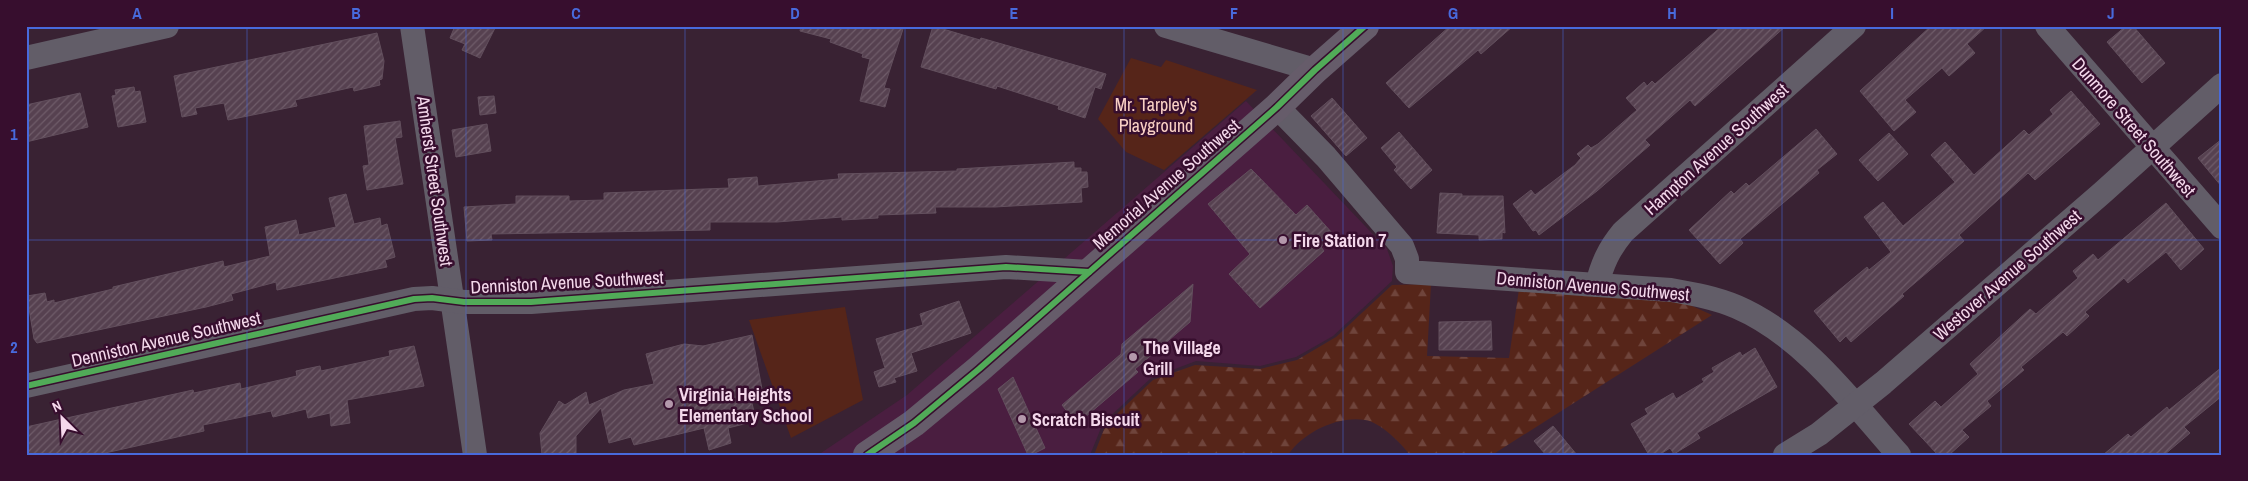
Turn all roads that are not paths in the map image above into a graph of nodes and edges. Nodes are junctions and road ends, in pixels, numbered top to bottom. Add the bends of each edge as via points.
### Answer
1 (167, 26) edge
2 (412, 26) edge
3 (1166, 26) edge
4 (1365, 26) edge
5 (1854, 26) edge
6 (2047, 26) edge
7 (26, 58) edge
8 (1315, 70) junction
9 (2222, 85) edge
10 (1277, 107) junction
11 (2153, 147) junction
12 (2222, 227) edge
13 (1089, 272) junction
14 (1597, 285) junction
15 (453, 301) junction
16 (26, 386) edge
17 (1855, 406) junction
18 (475, 455) edge
19 (867, 455) edge
20 (1785, 455) edge
21 (1899, 455) edge

1 - 7 street
2 - 15 street, Amherst Street Southwest
3 - 8 street
4 - 8 main road, Memorial Avenue Southwest
5 - 14 street, Hampton Avenue Southwest via 1623,232 1610,248
6 - 11 street, Dunmore Street Southwest
8 - 10 main road, Memorial Avenue Southwest
9 - 11 street, Westover Avenue Southwest
10 - 13 main road, Memorial Avenue Southwest
10 - 14 street, Denniston Avenue Southwest via 1326,157 1402,246 1407,272
11 - 12 street, Dunmore Street Southwest
11 - 17 street, Westover Avenue Southwest
13 - 15 street, Denniston Avenue Southwest via 1006,267 531,302
13 - 19 main road, Memorial Avenue Southwest via 914,423
14 - 17 street, Denniston Avenue Southwest via 1671,290 1705,296 1737,307 1790,340
15 - 16 street, Denniston Avenue Southwest via 414,299
15 - 18 street, Amherst Street Southwest
17 - 20 street, Westover Avenue Southwest
17 - 21 street, Denniston Avenue Southwest

